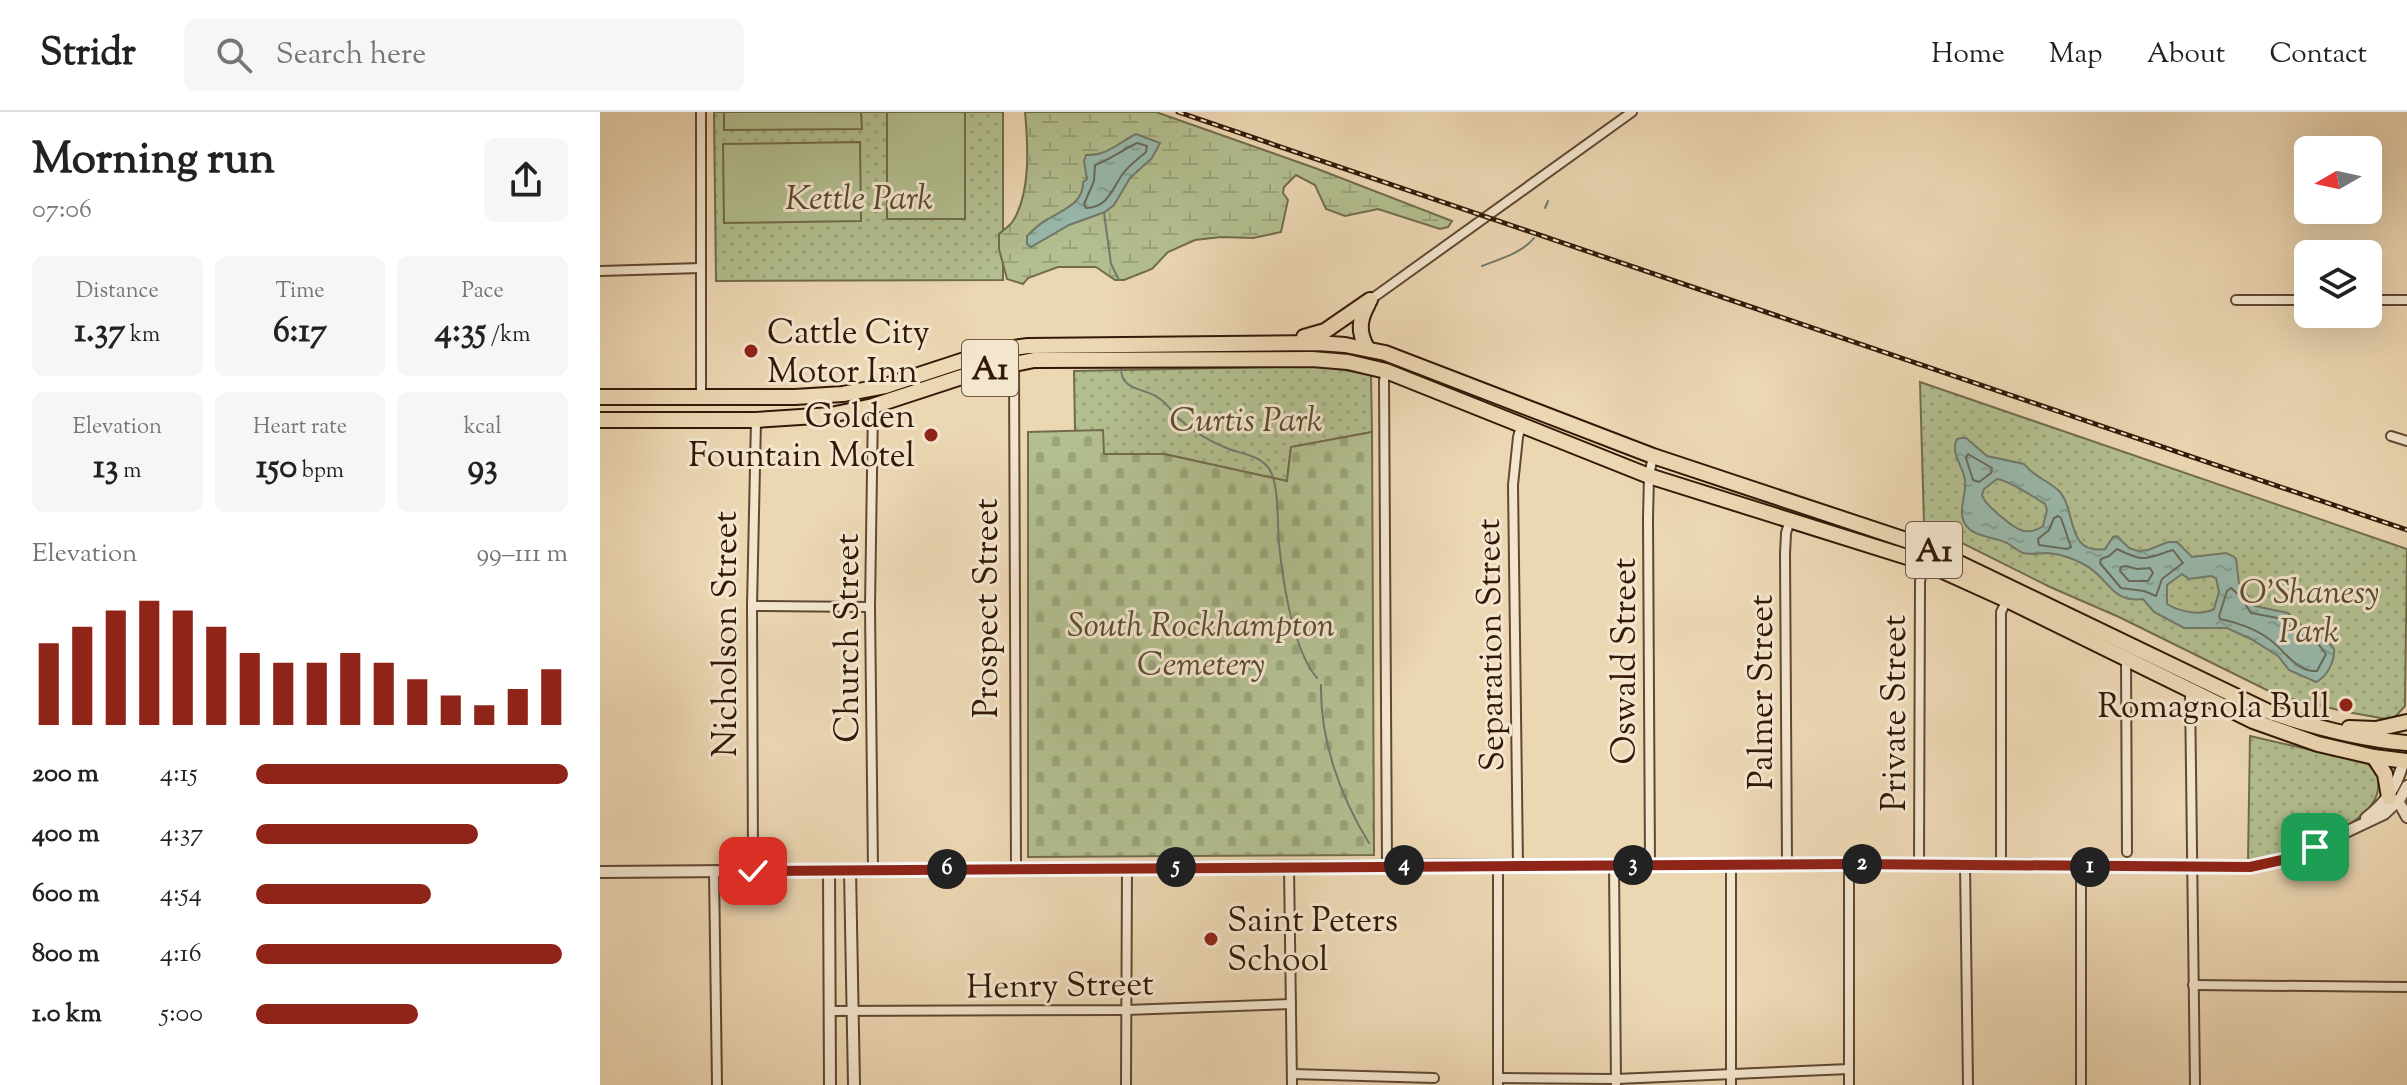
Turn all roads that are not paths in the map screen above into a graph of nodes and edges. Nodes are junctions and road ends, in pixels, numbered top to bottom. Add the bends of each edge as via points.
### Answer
1 (701, 112) edge
2 (1632, 112) edge
3 (701, 268) junction
4 (600, 271) edge
5 (1370, 300) junction
6 (2236, 300) dead end
7 (2294, 300) edge
8 (2382, 300) edge
9 (2407, 300) edge
10 (1276, 342) junction
11 (1013, 348) junction
12 (1367, 348) junction
13 (1014, 363) junction
14 (1386, 371) junction
15 (600, 397) edge
16 (701, 397) junction
17 (756, 397) junction
18 (873, 406) junction
19 (600, 420) edge
20 (756, 420) junction
21 (1521, 426) junction
22 (2391, 436) dead end
23 (2407, 441) edge
24 (1653, 456) junction
25 (1649, 476) junction
26 (1790, 520) junction
27 (1923, 562) junction
28 (2007, 600) junction
29 (752, 606) junction
30 (870, 607) junction
31 (2126, 658) junction
32 (2190, 691) junction
33 (2407, 722) edge
34 (2313, 727) junction
35 (2406, 753) edge
36 (2374, 757) junction
37 (2407, 786) edge
38 (2393, 800) junction
39 (2384, 814) junction
40 (2407, 818) edge
41 (2356, 827) junction
42 (2127, 852) dead end
43 (1731, 864) junction
44 (1787, 864) junction
45 (1849, 864) junction
46 (1919, 864) junction
47 (1965, 864) junction
48 (2001, 864) junction
49 (1498, 865) junction
50 (1518, 865) junction
51 (1614, 865) junction
52 (1650, 865) junction
53 (1289, 866) junction
54 (1387, 866) junction
55 (2081, 867) junction
56 (2192, 867) junction
57 (1127, 868) junction
58 (1016, 869) junction
59 (829, 870) junction
60 (850, 870) junction
61 (873, 870) junction
62 (714, 871) junction
63 (753, 871) junction
64 (600, 872) edge
65 (2193, 985) junction
66 (2407, 987) edge
67 (1291, 1004) junction
68 (1126, 1010) junction
69 (829, 1011) junction
70 (852, 1012) junction
71 (1849, 1069) junction
72 (1292, 1074) junction
73 (1731, 1074) junction
74 (1434, 1078) dead end
75 (1498, 1081) edge
76 (1616, 1082) edge
77 (717, 1085) edge
78 (830, 1085) edge
79 (854, 1085) edge
80 (1126, 1085) edge
81 (1292, 1085) edge
82 (1731, 1085) edge
83 (1849, 1085) edge
84 (1968, 1085) edge
85 (2081, 1085) edge
86 (2195, 1085) edge

1 - 3 street
2 - 5 street
3 - 4 street
3 - 16 street
5 - 10 highway via 1325,331
5 - 12 highway via 1360,323
6 - 7 street
8 - 9 street
10 - 11 highway, A1
10 - 12 highway, A1
11 - 13 highway, Prospect Street
11 - 17 highway, A1 via 869,390
12 - 24 highway, A1
13 - 14 highway, A1 via 1312,359
13 - 18 highway, A1
13 - 58 street, Prospect Street
14 - 21 highway, A1
14 - 54 street
15 - 16 highway, A1
16 - 17 highway, A1
17 - 20 highway, Nicholson Street
18 - 20 highway, A1
18 - 30 street, Church Street
19 - 20 highway, A1
20 - 29 street, Nicholson Street
21 - 25 highway, A1
21 - 50 street, Separation Street via 1513,485
22 - 23 street
24 - 25 street, Oswald Street
24 - 34 highway, A1 via 1924,546 2243,701
25 - 26 highway, A1
25 - 52 street, Oswald Street
26 - 27 highway, A1
26 - 44 street, Palmer Street via 1785,554
27 - 28 highway, A1
27 - 46 street, Private Street
28 - 31 highway, A1
28 - 48 street via 2001,612
29 - 30 street
29 - 63 street, Nicholson Street
30 - 61 street, Church Street
31 - 32 highway, A1
31 - 42 street
32 - 36 highway, A1 via 2288,734
32 - 56 street
33 - 34 highway via 2376,729
34 - 35 highway, A1
35 - 36 highway, A1
35 - 38 street
36 - 38 highway
37 - 38 street
38 - 39 street
38 - 40 street
38 - 41 street
39 - 40 street
39 - 41 street
41 - 56 street via 2275,863
43 - 44 street
43 - 52 street
43 - 73 street
44 - 45 street
45 - 46 street
45 - 71 street
46 - 47 street
47 - 48 street
47 - 84 street
48 - 55 street
49 - 50 street
49 - 54 street
49 - 75 street
50 - 51 street
51 - 52 street
51 - 76 street
53 - 54 street
53 - 57 street
53 - 67 street
55 - 56 street
55 - 85 street
56 - 65 street
57 - 58 street
57 - 68 street
58 - 61 street
59 - 60 street
59 - 63 street
59 - 69 street
60 - 61 street
60 - 70 street
62 - 63 street
62 - 64 street
62 - 77 street
65 - 66 street
65 - 86 street
67 - 68 street, Henry Street
67 - 72 street
68 - 70 street, Henry Street
68 - 80 street
69 - 70 street, Henry Street
69 - 78 street
70 - 79 street
71 - 73 street
71 - 83 street
72 - 74 street
72 - 81 street
73 - 76 street
73 - 82 street
75 - 76 street

